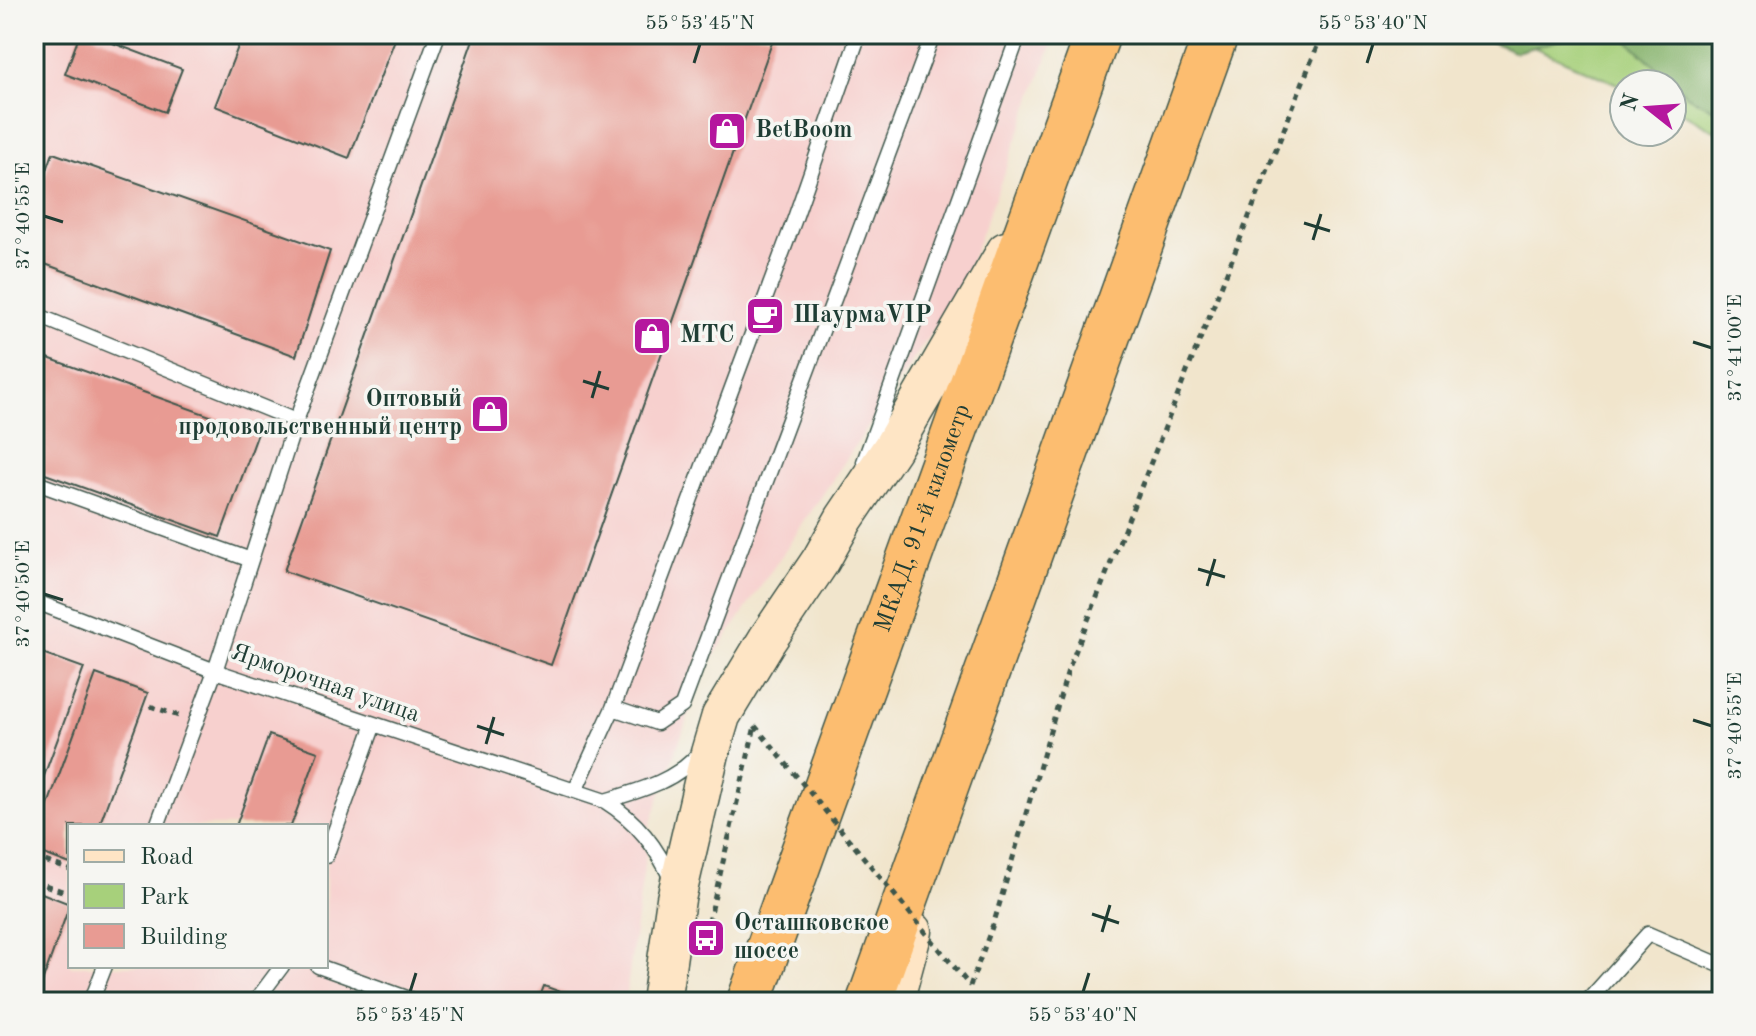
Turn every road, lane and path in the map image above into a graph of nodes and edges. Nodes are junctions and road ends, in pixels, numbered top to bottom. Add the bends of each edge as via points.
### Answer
1 (438, 34) edge
2 (859, 34) edge
3 (933, 34) edge
4 (1019, 34) edge
5 (1098, 34) edge
6 (1216, 34) edge
7 (1322, 34) edge
8 (1043, 186) junction
9 (34, 314) edge
10 (296, 421) junction
11 (34, 482) edge
12 (844, 519) junction
13 (251, 560) junction
14 (34, 601) edge
15 (215, 671) junction
16 (613, 708) junction
17 (757, 716) dead end
18 (970, 718) junction
19 (374, 724) junction
20 (755, 726) dead end
21 (717, 730) junction
22 (575, 791) junction
23 (605, 801) junction
24 (158, 824) edge
25 (328, 850) edge
26 (34, 857) edge
27 (68, 869) edge
28 (34, 881) edge
29 (68, 893) edge
30 (677, 895) junction
31 (706, 938) dead end
32 (1722, 966) edge
33 (104, 968) edge
34 (280, 968) edge
35 (324, 968) edge
36 (91, 1002) edge
37 (255, 1002) edge
38 (418, 1002) edge
39 (661, 1002) edge
40 (749, 1002) edge
41 (869, 1002) edge
42 (894, 1002) edge
43 (1587, 1002) edge

1 - 10 lane
2 - 16 lane
3 - 16 lane via 682,706 657,723
4 - 12 lane
5 - 8 highway, МКАД, 91-й километр
6 - 18 highway
7 - 20 path, bridge via 1068,670 995,919 970,986
8 - 12 main road via 892,448
8 - 40 highway, МКАД, 91-й километр
9 - 10 lane
10 - 13 lane
11 - 13 lane
12 - 21 main road via 739,684
13 - 15 lane
14 - 15 lane, Ярморочная улица
15 - 19 lane, Ярморочная улица
15 - 24 lane
16 - 22 lane
17 - 31 path
18 - 41 highway
18 - 42 main road
19 - 22 lane, Ярморочная улица
19 - 25 lane
21 - 23 lane via 691,763 654,786
21 - 30 main road
22 - 23 lane, Ярморочная улица
23 - 30 lane, Ярморочная улица via 631,817 664,864
26 - 27 path
28 - 29 path
30 - 39 main road
32 - 43 lane via 1648,934
33 - 36 lane
34 - 37 lane
35 - 38 lane

